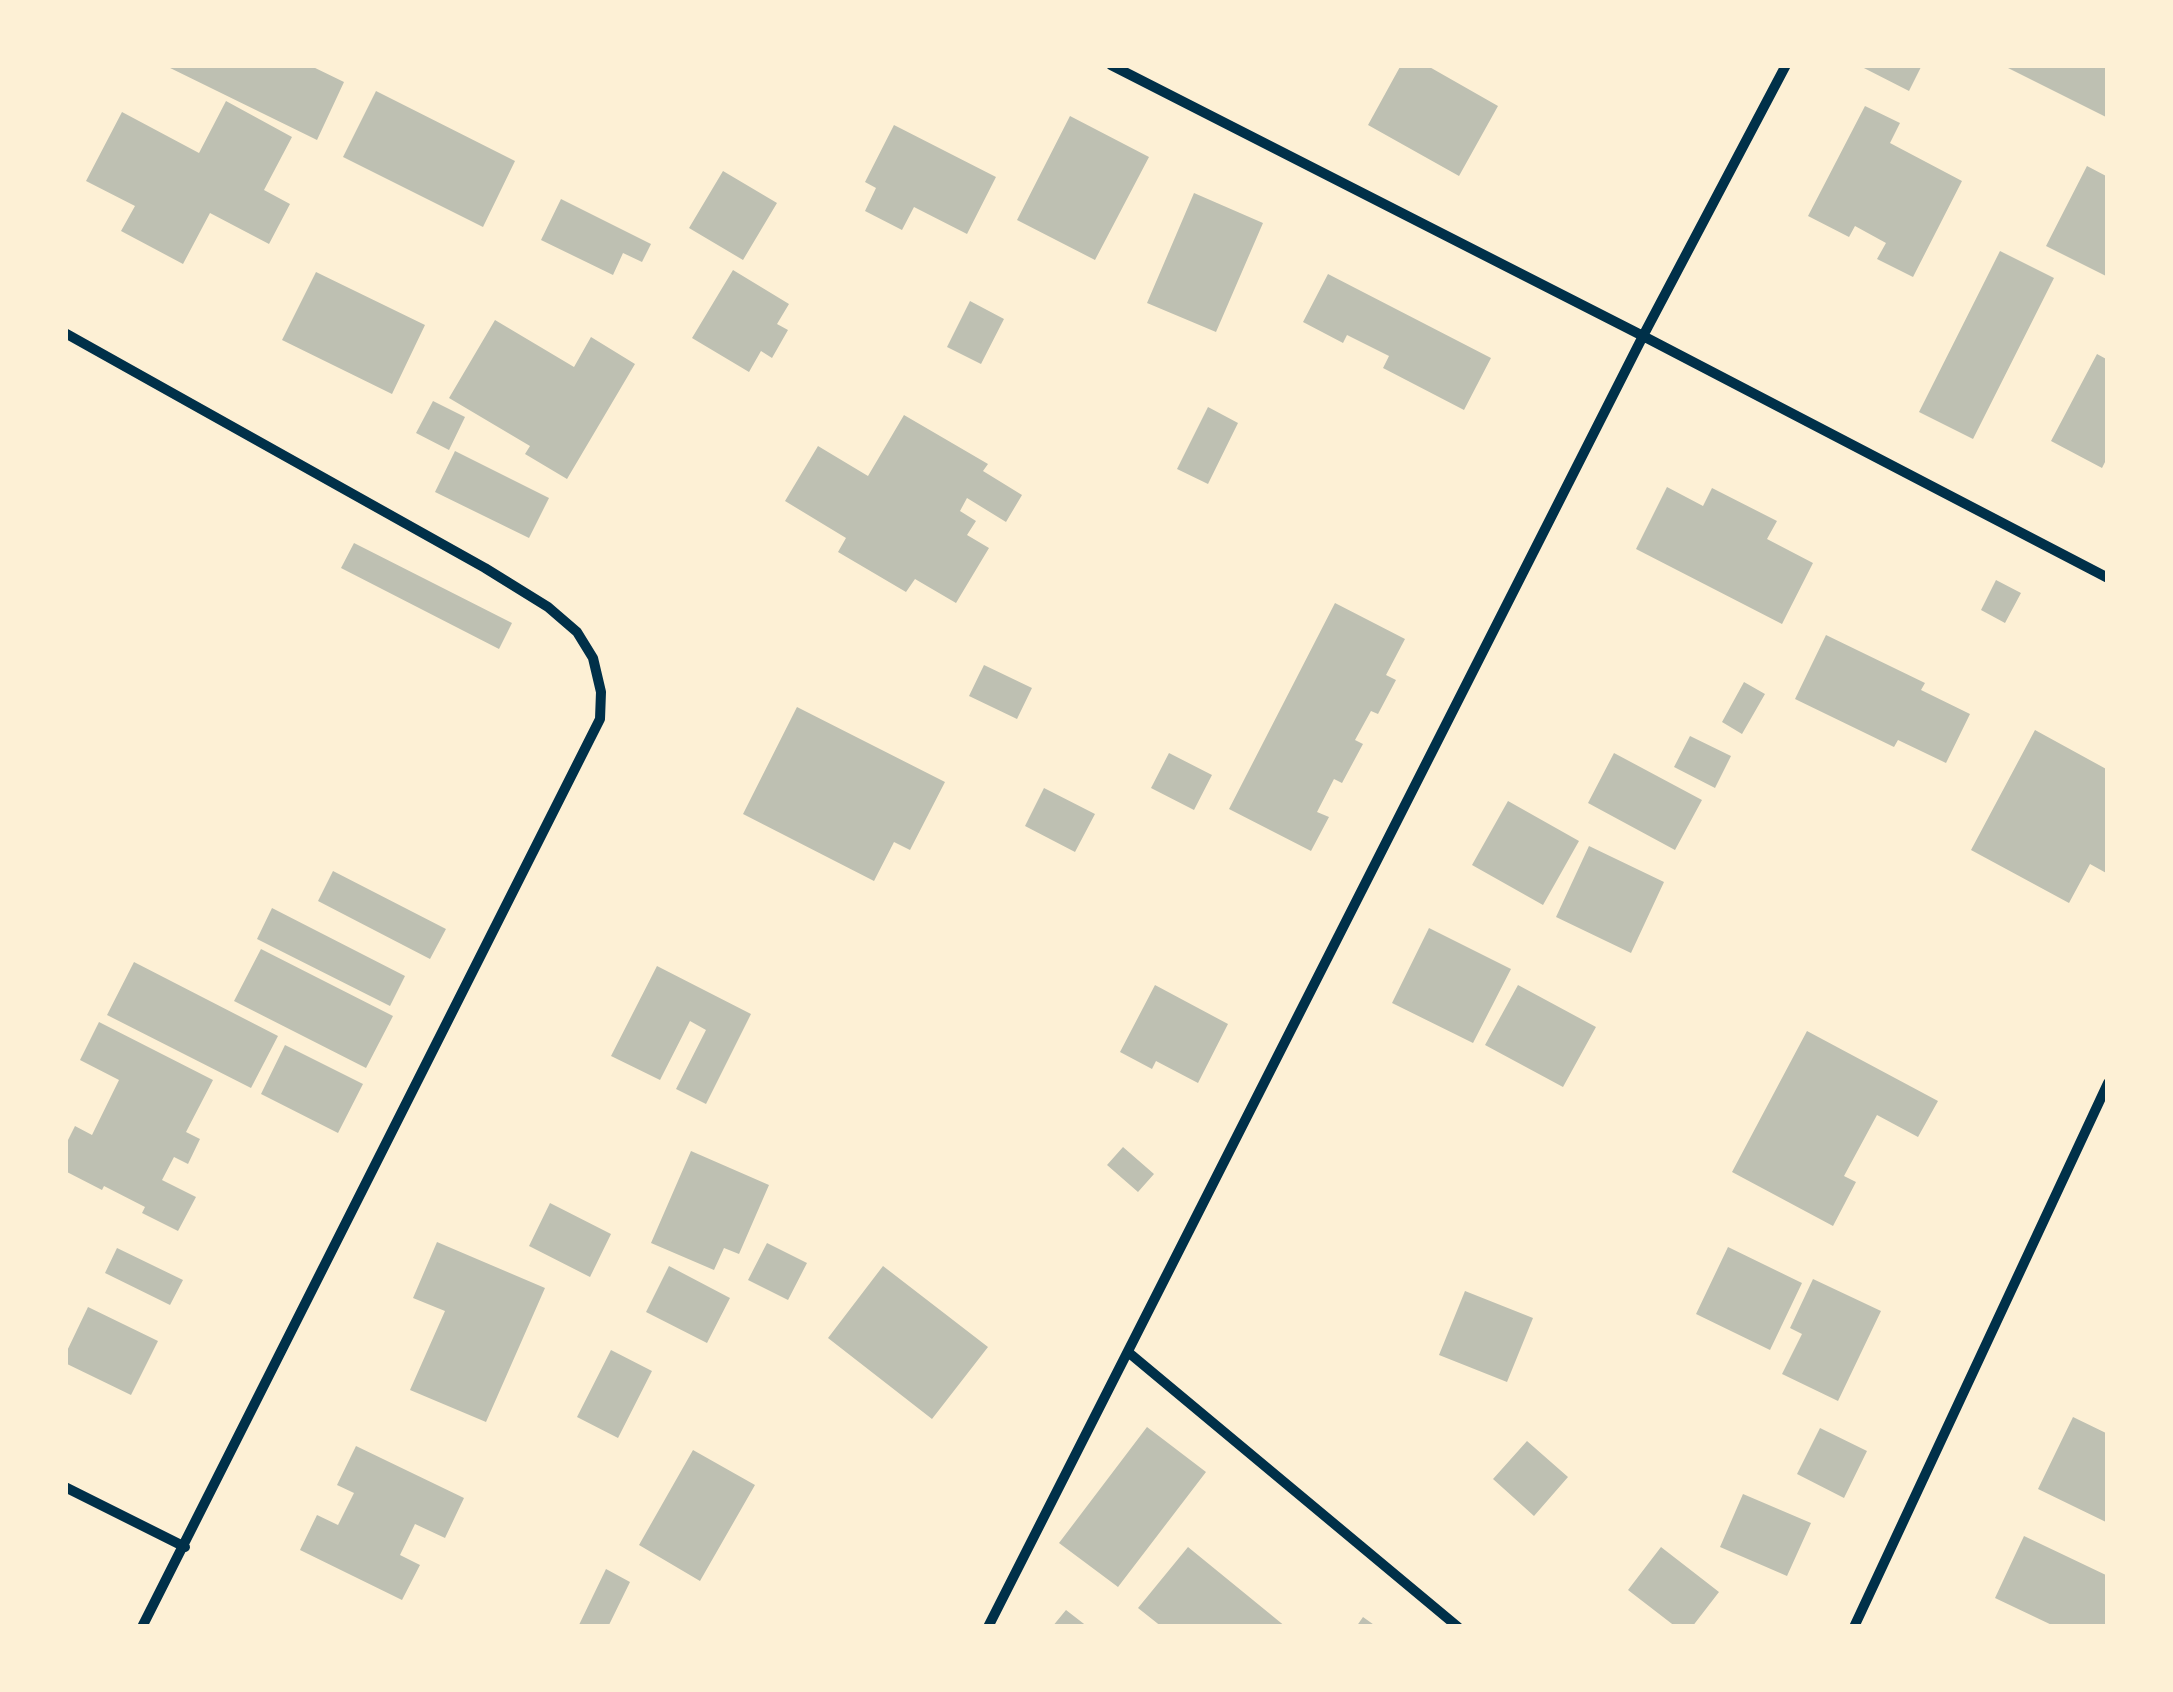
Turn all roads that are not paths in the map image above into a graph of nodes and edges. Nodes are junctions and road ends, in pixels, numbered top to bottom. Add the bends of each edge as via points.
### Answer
1 (1112, 65) edge
2 (1786, 65) edge
3 (65, 333) edge
4 (1643, 336) junction
5 (2108, 578) edge
6 (2108, 1082) edge
7 (1128, 1352) junction
8 (65, 1486) edge
9 (184, 1547) junction
10 (142, 1627) edge
11 (988, 1627) edge
12 (1458, 1627) edge
13 (1854, 1627) edge

1 - 4 street
2 - 4 street
3 - 9 street via 548,607 577,632 593,658 601,692 600,719
4 - 5 street
4 - 7 street
6 - 13 street
7 - 11 street
7 - 12 street
8 - 9 street
9 - 10 street

